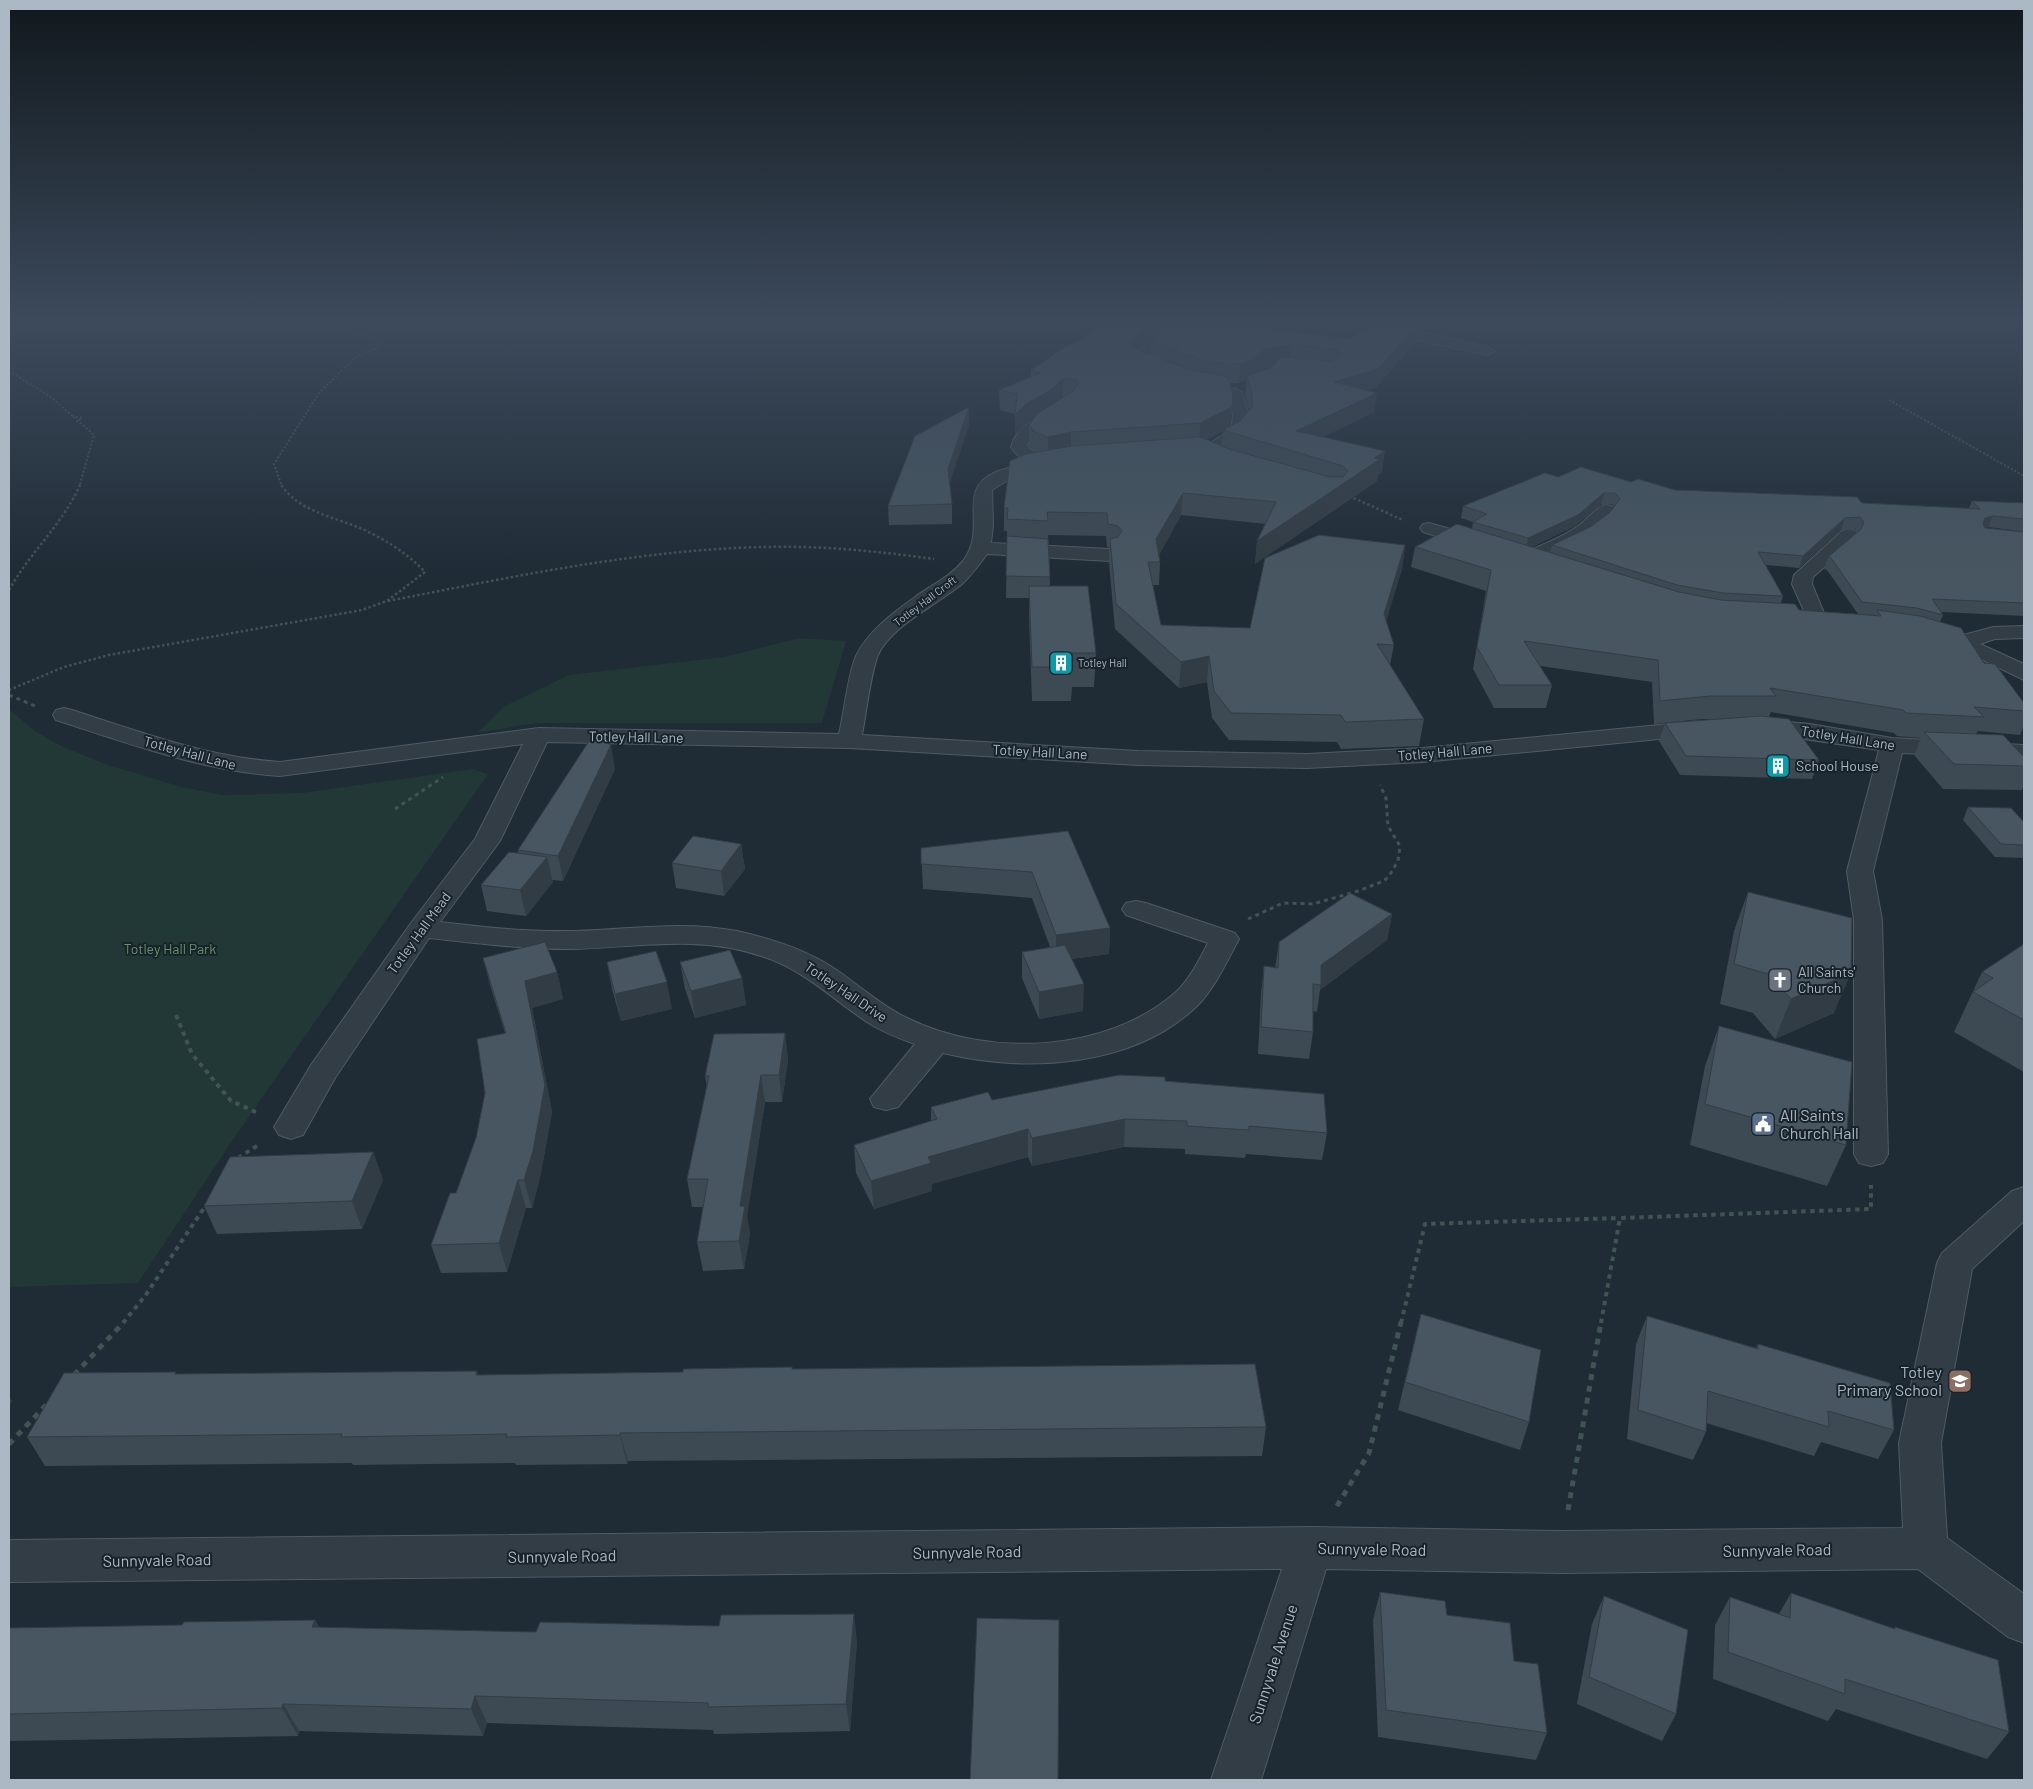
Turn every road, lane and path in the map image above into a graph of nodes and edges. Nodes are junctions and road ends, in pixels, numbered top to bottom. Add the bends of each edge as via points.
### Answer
1 (62, 407) edge
2 (310, 407) edge
3 (1067, 407) edge
4 (1238, 407) edge
5 (1903, 407) edge
6 (71, 416) junction
7 (76, 422) junction
8 (1201, 451) junction
9 (1164, 453) edge
10 (1226, 460) edge
11 (2024, 476) edge
12 (1347, 496) edge
13 (1606, 510) dead end
14 (1429, 528) joint
15 (1849, 535) dead end
16 (981, 548) junction
17 (1510, 552) junction
18 (1110, 555) edge
19 (969, 566) junction
20 (1555, 567) edge
21 (9, 590) edge
22 (387, 601) junction
23 (1815, 618) edge
24 (1919, 631) edge
25 (2024, 632) edge
26 (1962, 643) junction
27 (2024, 673) edge
28 (9, 690) edge
29 (64, 715) dead end
30 (539, 735) junction
31 (849, 741) junction
32 (1892, 745) junction
33 (2024, 752) edge
34 (1369, 759) junction
35 (1136, 909) dead end
36 (421, 928) junction
37 (1225, 939) junction
38 (176, 1015) dead end
39 (935, 1041) junction
40 (886, 1099) dead end
41 (291, 1127) junction
42 (1871, 1154) joint
43 (233, 1165) edge
44 (211, 1198) edge
45 (2024, 1200) edge
46 (1620, 1218) junction
47 (70, 1380) edge
48 (49, 1401) edge
49 (9, 1444) edge
50 (1311, 1548) junction
51 (1926, 1548) junction
52 (1561, 1552) junction
53 (9, 1561) edge
54 (2024, 1621) edge
55 (1236, 1780) edge

1 - 6 path
2 - 22 path via 274,464 276,480 301,505 364,529 418,563 425,572
3 - 16 street, Totley Hall Croft via 1032,427 1020,438 1019,447 1028,456 1053,463 1002,476 984,488
4 - 8 street via 1241,425 1234,434
5 - 11 path
6 - 7 path
6 - 7 path via 82,418
7 - 21 path via 94,436 82,480 70,507 22,567
8 - 9 street
8 - 10 street
12 - 14 path
13 - 17 street via 1590,527
14 - 17 street
15 - 23 street via 1804,575 1802,584
16 - 18 street
16 - 19 street, Totley Hall Croft
17 - 20 street
19 - 22 path via 882,551 759,548 646,558 485,582
19 - 31 street, Totley Hall Croft via 879,638 867,656
22 - 28 path via 344,615 109,654 64,667
24 - 26 street
25 - 26 street via 1993,633
26 - 27 street
29 - 30 street, Totley Hall Lane via 202,759 257,769 309,767
30 - 31 street, Totley Hall Lane
30 - 36 street, Totley Hall Mead via 487,841
31 - 34 street, Totley Hall Lane via 1138,758
32 - 33 street, Totley Hall Lane
32 - 34 street, Totley Hall Lane via 1810,730 1729,727
32 - 42 street via 1860,871 1868,920
34 - 37 path via 1386,798 1388,826 1400,846 1398,860 1389,876 1358,891 1313,904 1283,903 1250,918
35 - 37 street
36 - 39 street, Totley Hall Drive via 527,939 670,935 726,938 791,957 816,969 871,1012
36 - 41 street, Totley Hall Mead via 322,1072
37 - 39 street, Totley Hall Drive via 1187,998 1146,1027 1102,1044 1080,1050 1020,1053 992,1052
38 - 41 path via 192,1054 231,1101
39 - 40 street
41 - 43 path via 238,1157
42 - 46 path via 1871,1209
44 - 47 path via 145,1296
45 - 51 street via 1955,1263 1920,1443
46 - 50 path via 1426,1224 1369,1452
46 - 52 path
48 - 49 path
50 - 52 street, Sunnyvale Road
50 - 53 street, Sunnyvale Road
50 - 55 street, Sunnyvale Avenue
51 - 52 street, Sunnyvale Road
51 - 54 street

